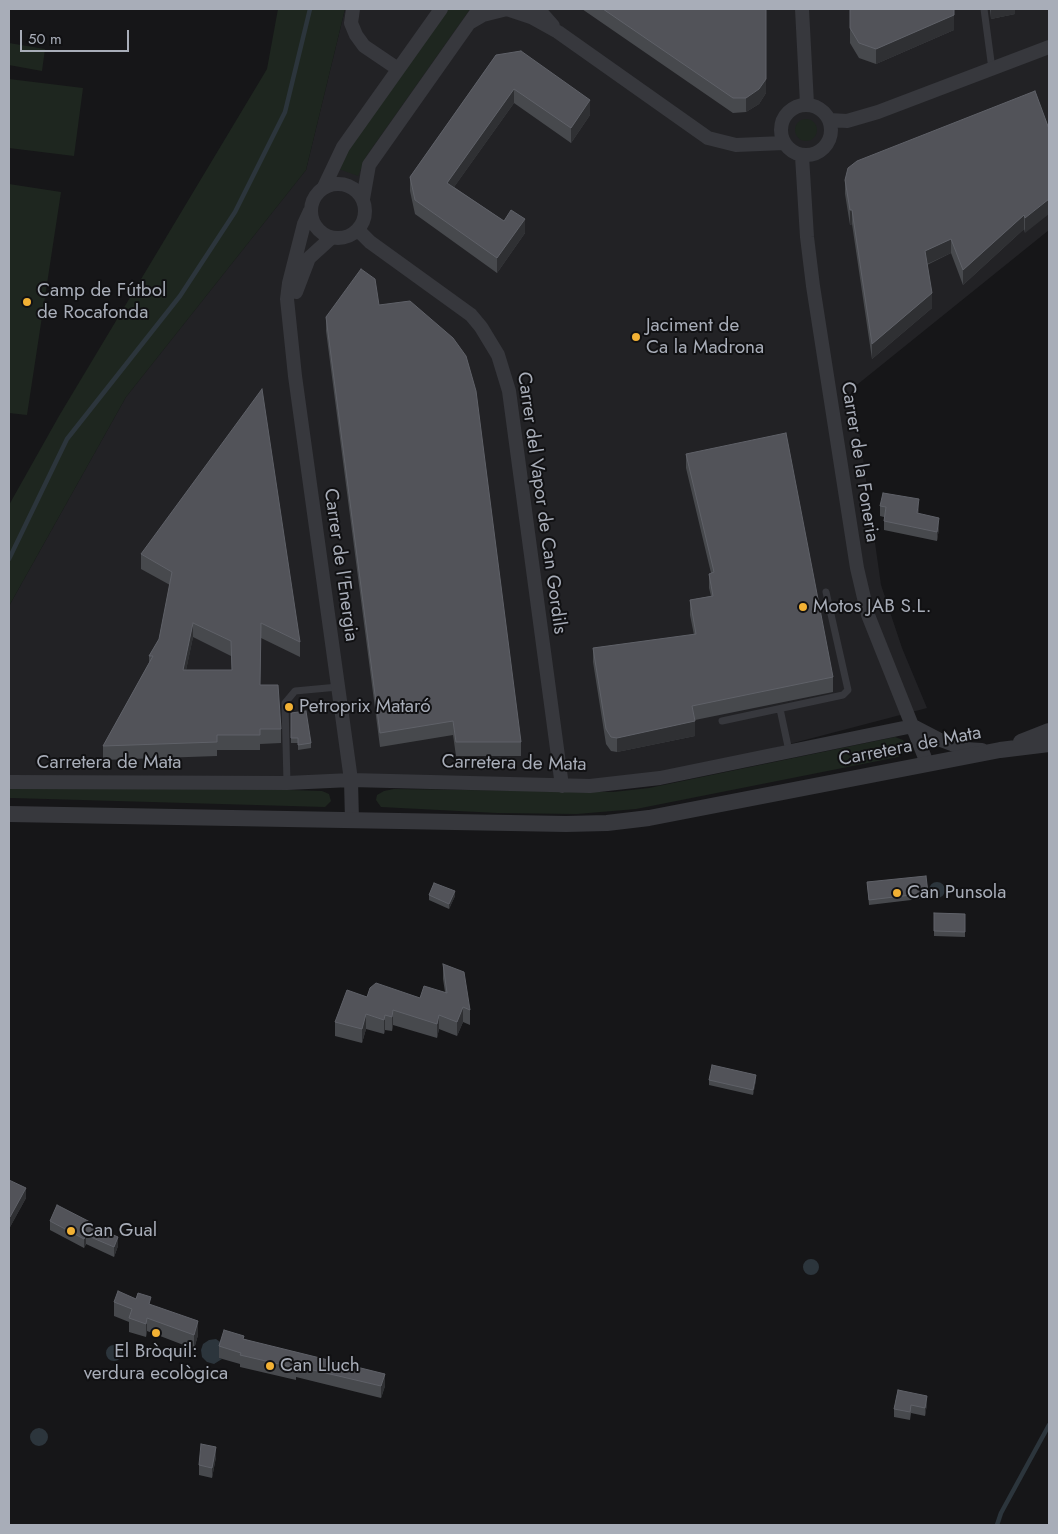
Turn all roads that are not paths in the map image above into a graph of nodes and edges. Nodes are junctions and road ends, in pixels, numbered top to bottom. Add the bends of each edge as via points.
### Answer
1 (353, 9) edge
2 (441, 9) edge
3 (479, 9) edge
4 (507, 9) edge
5 (538, 9) edge
6 (802, 9) edge
7 (984, 9) edge
8 (469, 24) junction
9 (558, 32) junction
10 (1049, 47) edge
11 (398, 69) junction
12 (992, 69) junction
13 (807, 104) junction
14 (829, 120) junction
15 (784, 143) junction
16 (802, 156) junction
17 (324, 187) junction
18 (363, 200) junction
19 (310, 211) junction
20 (358, 230) junction
21 (331, 238) junction
22 (288, 314) junction
23 (826, 592) dead end
24 (338, 687) junction
25 (780, 708) junction
26 (722, 721) dead end
27 (913, 726) junction
28 (1049, 731) edge
29 (1049, 744) edge
30 (1000, 750) junction
31 (788, 752) junction
32 (928, 764) junction
33 (351, 780) junction
34 (9, 782) edge
35 (286, 783) junction
36 (562, 786) junction
37 (9, 814) edge
38 (352, 821) junction

1 - 11 street via 351,23 360,41
2 - 11 street
3 - 8 street
4 - 8 street via 483,15
4 - 9 street
5 - 9 street
6 - 13 street
7 - 12 lane
8 - 18 street via 369,166
9 - 15 street via 708,138 736,145
10 - 12 street
11 - 17 street via 343,147
12 - 14 street via 878,112 847,121
13 - 14 street via 823,110
13 - 15 street via 793,108 784,117 780,130
14 - 16 street via 831,134 825,147 814,154
15 - 16 street
16 - 27 street, Carrer de la Foneria via 813,286 857,568 868,615
17 - 18 street via 338,183 347,185
17 - 19 street via 315,195
18 - 20 street via 366,211
19 - 21 street via 313,223
19 - 22 street, Carrer de l'Energia via 289,283
20 - 21 street via 343,238
20 - 36 street, Carrer del Vapor de Can Gordils via 471,315 490,340 504,370
21 - 22 street, Carrer de l'Energia via 309,258
22 - 24 street, Carrer de l'Energia
23 - 25 lane via 848,690 843,695
24 - 33 street, Carrer de l'Energia
24 - 35 lane via 295,691 286,703
25 - 26 lane
25 - 31 lane
27 - 30 street, Carretera de Mata via 964,749
27 - 31 street, Carretera de Mata
27 - 32 street, Carrer de la Foneria
28 - 30 street
29 - 30 street
30 - 32 street, Carretera de Mata
31 - 36 street, Carretera de Mata via 660,778
32 - 38 street, Carretera de Mata via 649,818 566,824
33 - 35 street, Carretera de Mata
33 - 36 street, Carretera de Mata
33 - 38 street, Carrer de l'Energia
34 - 35 street, Carretera de Mata
37 - 38 street, Carretera de Mata

